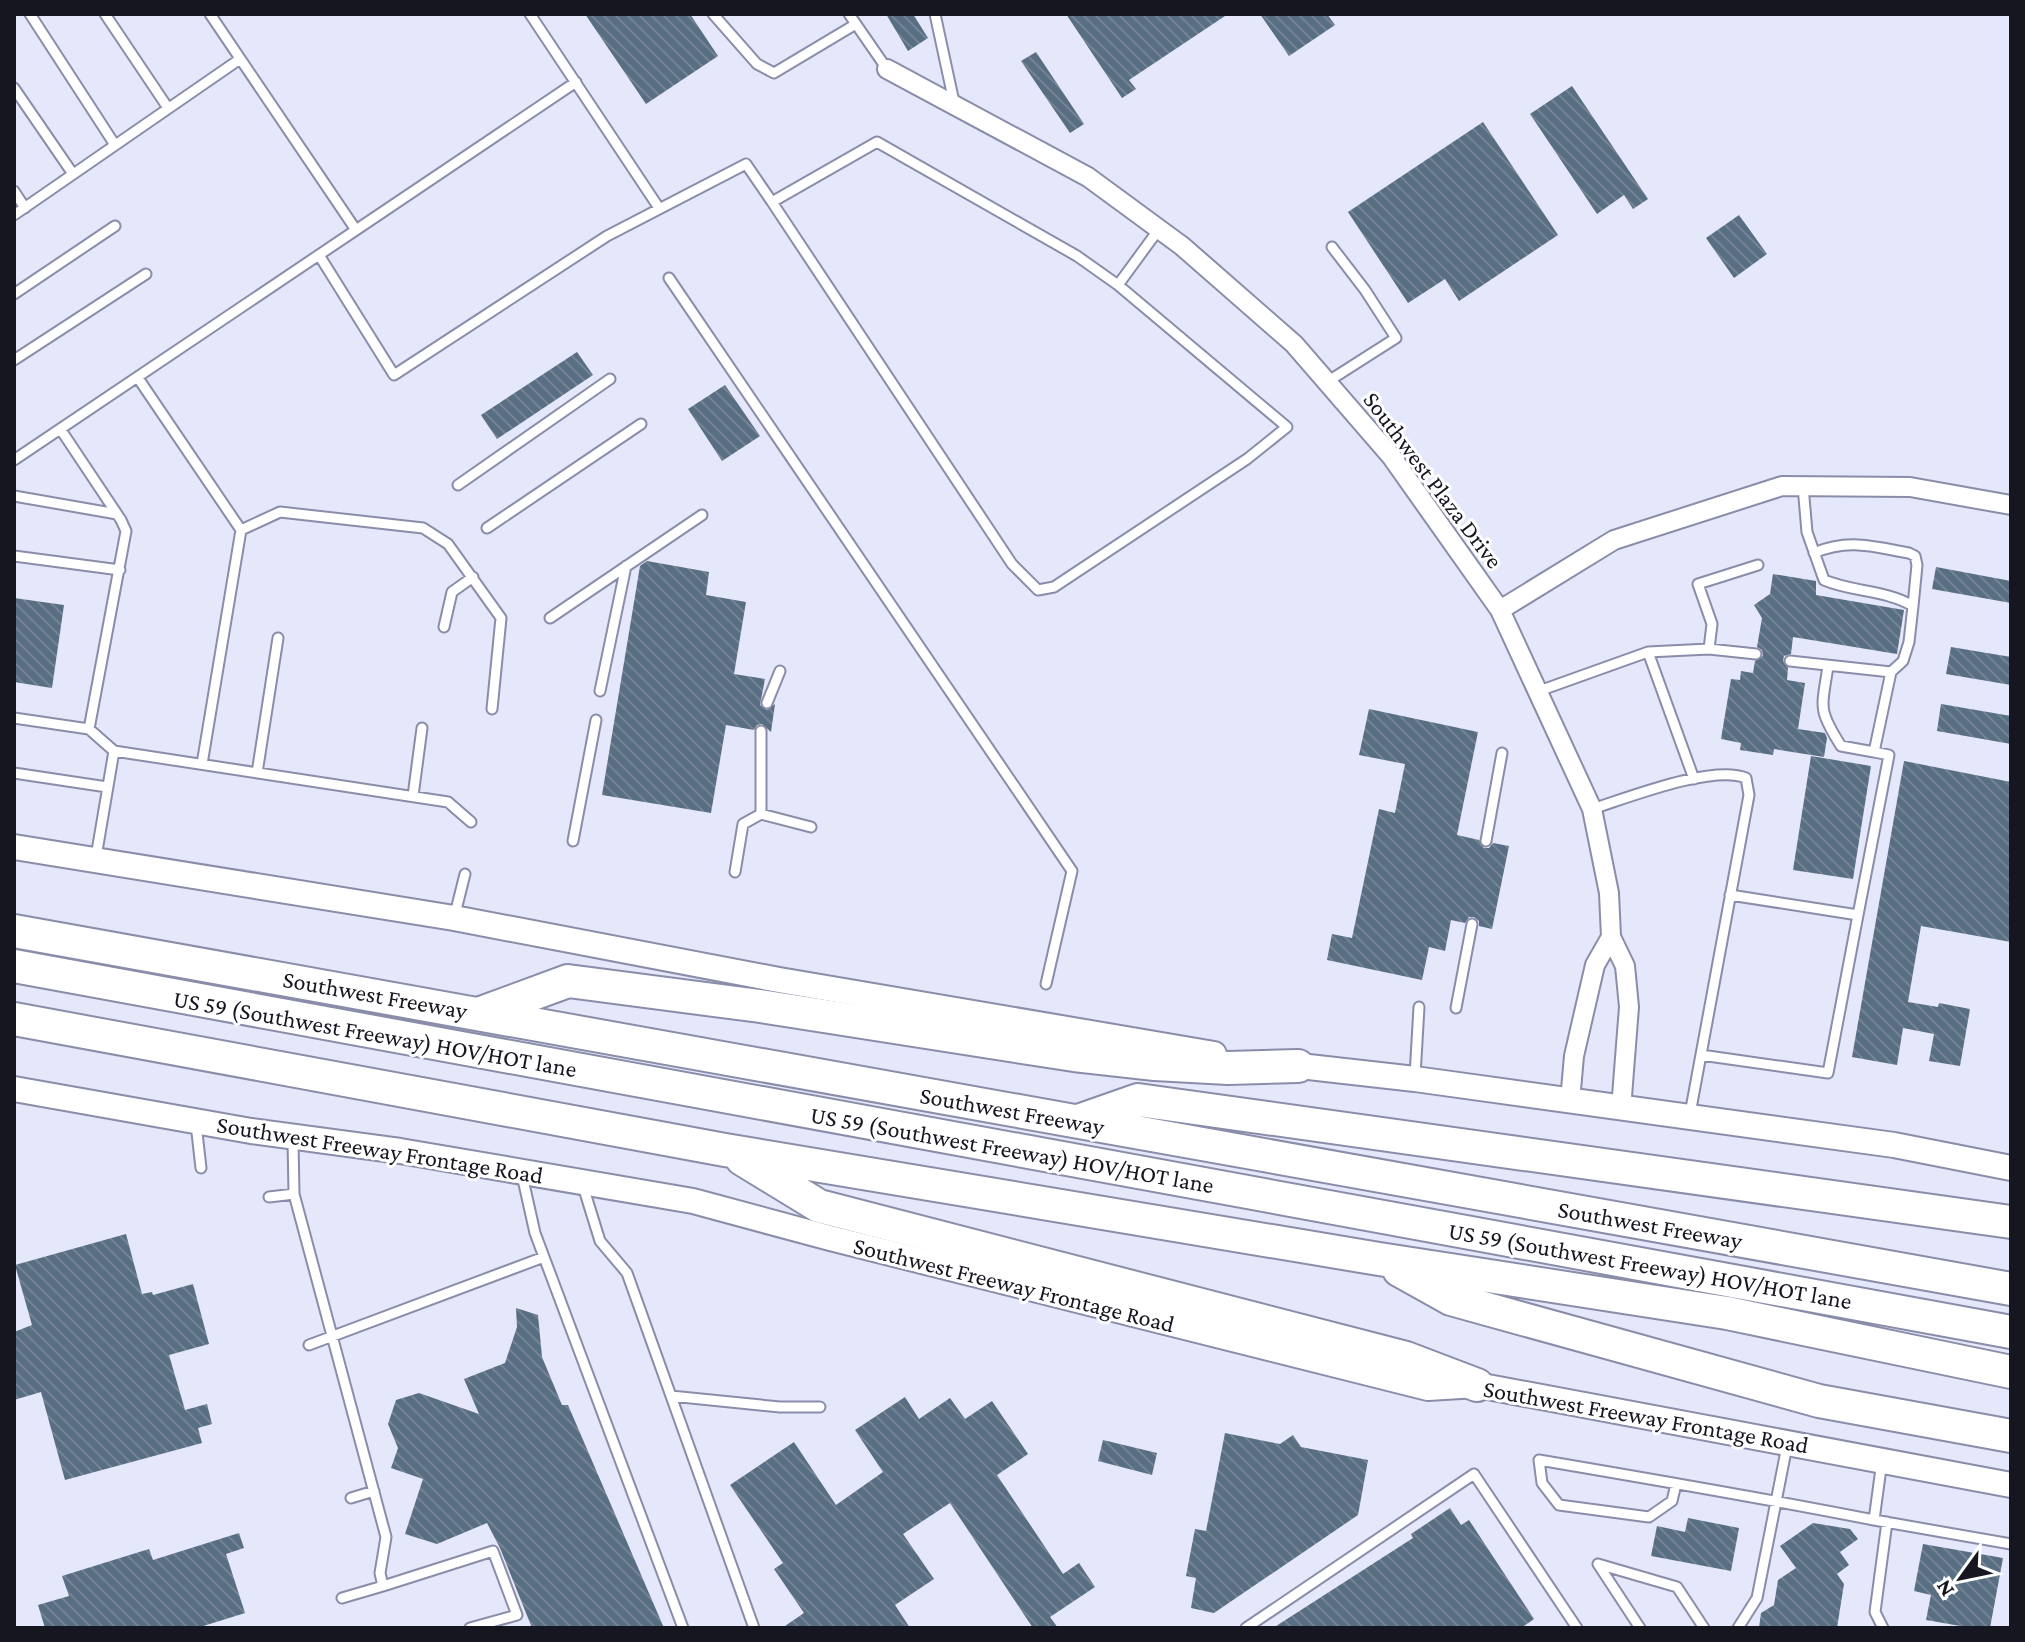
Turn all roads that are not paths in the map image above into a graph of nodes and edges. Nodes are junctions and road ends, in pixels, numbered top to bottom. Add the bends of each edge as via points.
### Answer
1 (30, 14) edge
2 (105, 14) edge
3 (210, 14) edge
4 (530, 14) edge
5 (713, 14) edge
6 (849, 14) edge
7 (935, 14) edge
8 (856, 24) junction
9 (240, 59) junction
10 (887, 69) joint
11 (576, 82) junction
12 (14, 88) edge
13 (954, 106) junction
14 (168, 108) junction
15 (115, 145) junction
16 (73, 174) junction
17 (14, 191) edge
18 (772, 202) junction
19 (25, 208) junction
20 (659, 208) junction
21 (14, 215) edge
22 (115, 226) dead end
23 (1159, 229) junction
24 (356, 230) junction
25 (1332, 247) dead end
26 (319, 255) junction
27 (146, 274) dead end
28 (669, 278) dead end
29 (1118, 285) junction
30 (14, 294) edge
31 (14, 360) edge
32 (138, 378) junction
33 (610, 379) dead end
34 (1327, 382) junction
35 (641, 424) dead end
36 (61, 430) junction
37 (14, 460) edge
38 (458, 485) dead end
39 (1803, 486) junction
40 (14, 496) edge
41 (2011, 505) edge
42 (117, 514) junction
43 (702, 515) dead end
44 (487, 528) dead end
45 (241, 530) junction
46 (1814, 553) junction
47 (14, 556) edge
48 (1758, 565) dead end
49 (626, 566) junction
50 (120, 570) junction
51 (473, 577) junction
52 (1913, 606) junction
53 (1500, 610) junction
54 (550, 618) dead end
55 (444, 627) dead end
56 (278, 638) dead end
57 (1709, 649) junction
58 (1648, 652) junction
59 (1756, 654) dead end
60 (1790, 661) dead end
61 (1828, 666) junction
62 (780, 671) dead end
63 (1891, 672) junction
64 (600, 691) dead end
65 (1539, 691) junction
66 (767, 703) dead end
67 (492, 709) dead end
68 (14, 718) edge
69 (596, 720) dead end
70 (422, 728) dead end
71 (89, 729) junction
72 (761, 731) dead end
73 (114, 751) junction
74 (1874, 752) junction
75 (1502, 753) dead end
76 (202, 764) junction
77 (14, 773) edge
78 (257, 773) junction
79 (1694, 779) junction
80 (107, 787) junction
81 (413, 796) junction
82 (1592, 809) junction
83 (761, 814) junction
84 (471, 822) dead end
85 (811, 827) dead end
86 (573, 841) dead end
87 (1486, 841) dead end
88 (14, 847) edge
89 (96, 860) junction
90 (735, 872) dead end
91 (465, 874) dead end
92 (1730, 895) junction
93 (1858, 915) junction
94 (454, 918) junction
95 (1472, 924) dead end
96 (14, 931) edge
97 (1611, 937) junction
98 (14, 966) edge
99 (1046, 984) dead end
100 (1419, 1007) dead end
101 (1456, 1008) dead end
102 (478, 1014) junction
103 (14, 1019) edge
104 (1701, 1055) junction
105 (1298, 1066) junction
106 (1415, 1079) junction
107 (14, 1089) edge
108 (1570, 1101) junction
109 (1621, 1109) junction
110 (1689, 1118) junction
111 (195, 1121) junction
112 (1075, 1123) junction
113 (293, 1136) junction
114 (725, 1150) junction
115 (201, 1168) dead end
116 (2011, 1168) edge
117 (521, 1172) junction
118 (582, 1183) junction
119 (294, 1194) junction
120 (269, 1197) dead end
121 (2011, 1222) edge
122 (544, 1257) junction
123 (1379, 1259) junction
124 (2011, 1289) edge
125 (2011, 1332) edge
126 (333, 1336) junction
127 (309, 1345) dead end
128 (2011, 1372) edge
129 (1477, 1385) junction
130 (671, 1396) junction
131 (820, 1407) dead end
132 (2011, 1436) edge
133 (1788, 1443) junction
134 (1882, 1461) junction
135 (1676, 1484) junction
136 (2011, 1485) edge
137 (374, 1491) junction
138 (351, 1498) dead end
139 (1776, 1501) junction
140 (1874, 1520) junction
141 (1887, 1522) junction
142 (2011, 1544) edge
143 (383, 1586) junction
144 (342, 1598) dead end
145 (517, 1615) junction
146 (470, 1628) edge
147 (519, 1628) edge
148 (683, 1628) edge
149 (754, 1628) edge
150 (1246, 1628) edge
151 (1577, 1628) edge
152 (1640, 1628) edge
153 (1704, 1628) edge
154 (1738, 1628) edge
155 (1883, 1628) edge

1 - 15 lane
2 - 14 lane
3 - 9 lane
4 - 11 lane
5 - 8 lane via 757,64 774,73
6 - 8 lane
7 - 13 lane
8 - 10 lane
9 - 14 lane
9 - 24 lane
10 - 13 street, Southwest Plaza Drive
11 - 20 lane
11 - 24 lane
12 - 16 lane
13 - 23 street, Southwest Plaza Drive via 1088,177
14 - 15 lane
15 - 16 lane
16 - 19 lane
17 - 19 lane
18 - 20 lane via 746,164
18 - 29 lane via 877,142 1077,256
18 - 29 lane via 1012,564 1038,590 1054,587 1287,427
19 - 21 lane
20 - 26 lane via 573,256 394,375
22 - 30 lane
23 - 29 lane
23 - 34 street, Southwest Plaza Drive via 1294,344
24 - 26 lane
25 - 34 lane via 1396,338
26 - 32 lane
27 - 31 lane
28 - 99 lane via 1072,871
32 - 36 lane
32 - 45 lane
33 - 38 lane
34 - 53 street, Southwest Plaza Drive via 1391,456
35 - 44 lane
36 - 37 lane
36 - 42 lane
39 - 41 street via 1910,487
39 - 46 lane
39 - 53 street via 1782,486 1614,540
40 - 42 lane
42 - 50 lane via 126,531
43 - 49 lane
45 - 51 lane via 280,512 423,528 448,544
45 - 76 lane
46 - 52 lane via 1824,580
46 - 52 lane via 1854,543 1915,556
47 - 50 lane
48 - 57 lane via 1698,584 1712,624
49 - 54 lane
49 - 64 lane
50 - 71 lane
51 - 55 lane via 452,592
51 - 67 lane via 501,618
52 - 63 lane via 1903,661
53 - 65 street, Southwest Plaza Drive
56 - 78 lane
57 - 58 lane
57 - 59 lane
58 - 65 lane
58 - 79 lane
60 - 61 lane
61 - 63 lane
61 - 74 lane via 1824,720 1841,746
62 - 66 lane
63 - 74 lane
65 - 82 street, Southwest Plaza Drive
68 - 71 lane
69 - 86 lane
70 - 81 lane
71 - 73 lane
72 - 83 lane
73 - 76 lane
73 - 80 lane
74 - 93 lane via 1889,755
75 - 87 lane
76 - 78 lane
77 - 80 lane
78 - 81 lane
79 - 82 lane
79 - 92 lane via 1736,774 1746,778 1749,795
80 - 89 lane
81 - 84 lane via 448,802
82 - 97 street, Southwest Plaza Drive via 1609,893
83 - 85 lane
83 - 90 lane via 743,824
88 - 89 main road
89 - 94 main road
91 - 94 lane
92 - 93 lane
92 - 104 lane
93 - 104 lane via 1828,1073
94 - 105 main road via 779,980
95 - 101 lane
96 - 102 highway, Southwest Freeway
97 - 108 street, Southwest Plaza Drive via 1595,965 1574,1056
97 - 109 street, Southwest Plaza Drive via 1625,966 1629,1007
98 - 125 highway, US 59 (Southwest Freeway) HOV/HOT lane
100 - 106 lane
102 - 105 highway via 568,981 1088,1057 1214,1067
102 - 112 highway, Southwest Freeway
103 - 114 highway
104 - 110 lane
105 - 106 main road
106 - 108 main road
107 - 111 main road, Southwest Freeway Frontage Road
108 - 109 main road
109 - 110 main road
110 - 116 main road via 1894,1145
111 - 113 main road, Southwest Freeway Frontage Road
111 - 115 lane
112 - 121 highway via 1138,1100
112 - 124 highway, Southwest Freeway
113 - 117 main road, Southwest Freeway Frontage Road
113 - 119 lane
114 - 123 highway
114 - 129 highway via 819,1206 1406,1358
117 - 118 main road, Southwest Freeway Frontage Road
117 - 122 lane
118 - 129 main road, Southwest Freeway Frontage Road via 693,1201 1428,1388
118 - 130 lane via 600,1241 627,1273
119 - 120 lane
119 - 126 lane
122 - 126 lane
122 - 148 lane
123 - 128 highway via 1727,1313
123 - 132 highway via 1451,1299 1819,1401
126 - 127 lane
126 - 137 lane
129 - 133 main road, Southwest Freeway Frontage Road
130 - 131 lane
130 - 149 lane
133 - 134 main road, Southwest Freeway Frontage Road
133 - 139 lane
134 - 136 main road, Southwest Freeway Frontage Road
134 - 140 lane
135 - 135 lane via 1585,1468 1539,1460 1542,1483 1559,1505 1649,1517 1672,1501
135 - 139 lane
137 - 138 lane
137 - 143 lane via 386,1537
139 - 140 lane
139 - 154 lane via 1757,1598
140 - 141 lane
141 - 142 lane
141 - 155 lane via 1875,1612
143 - 144 lane
143 - 145 lane via 493,1551
145 - 146 lane
145 - 147 lane
150 - 151 lane via 1474,1474
152 - 153 lane via 1598,1564 1677,1587

